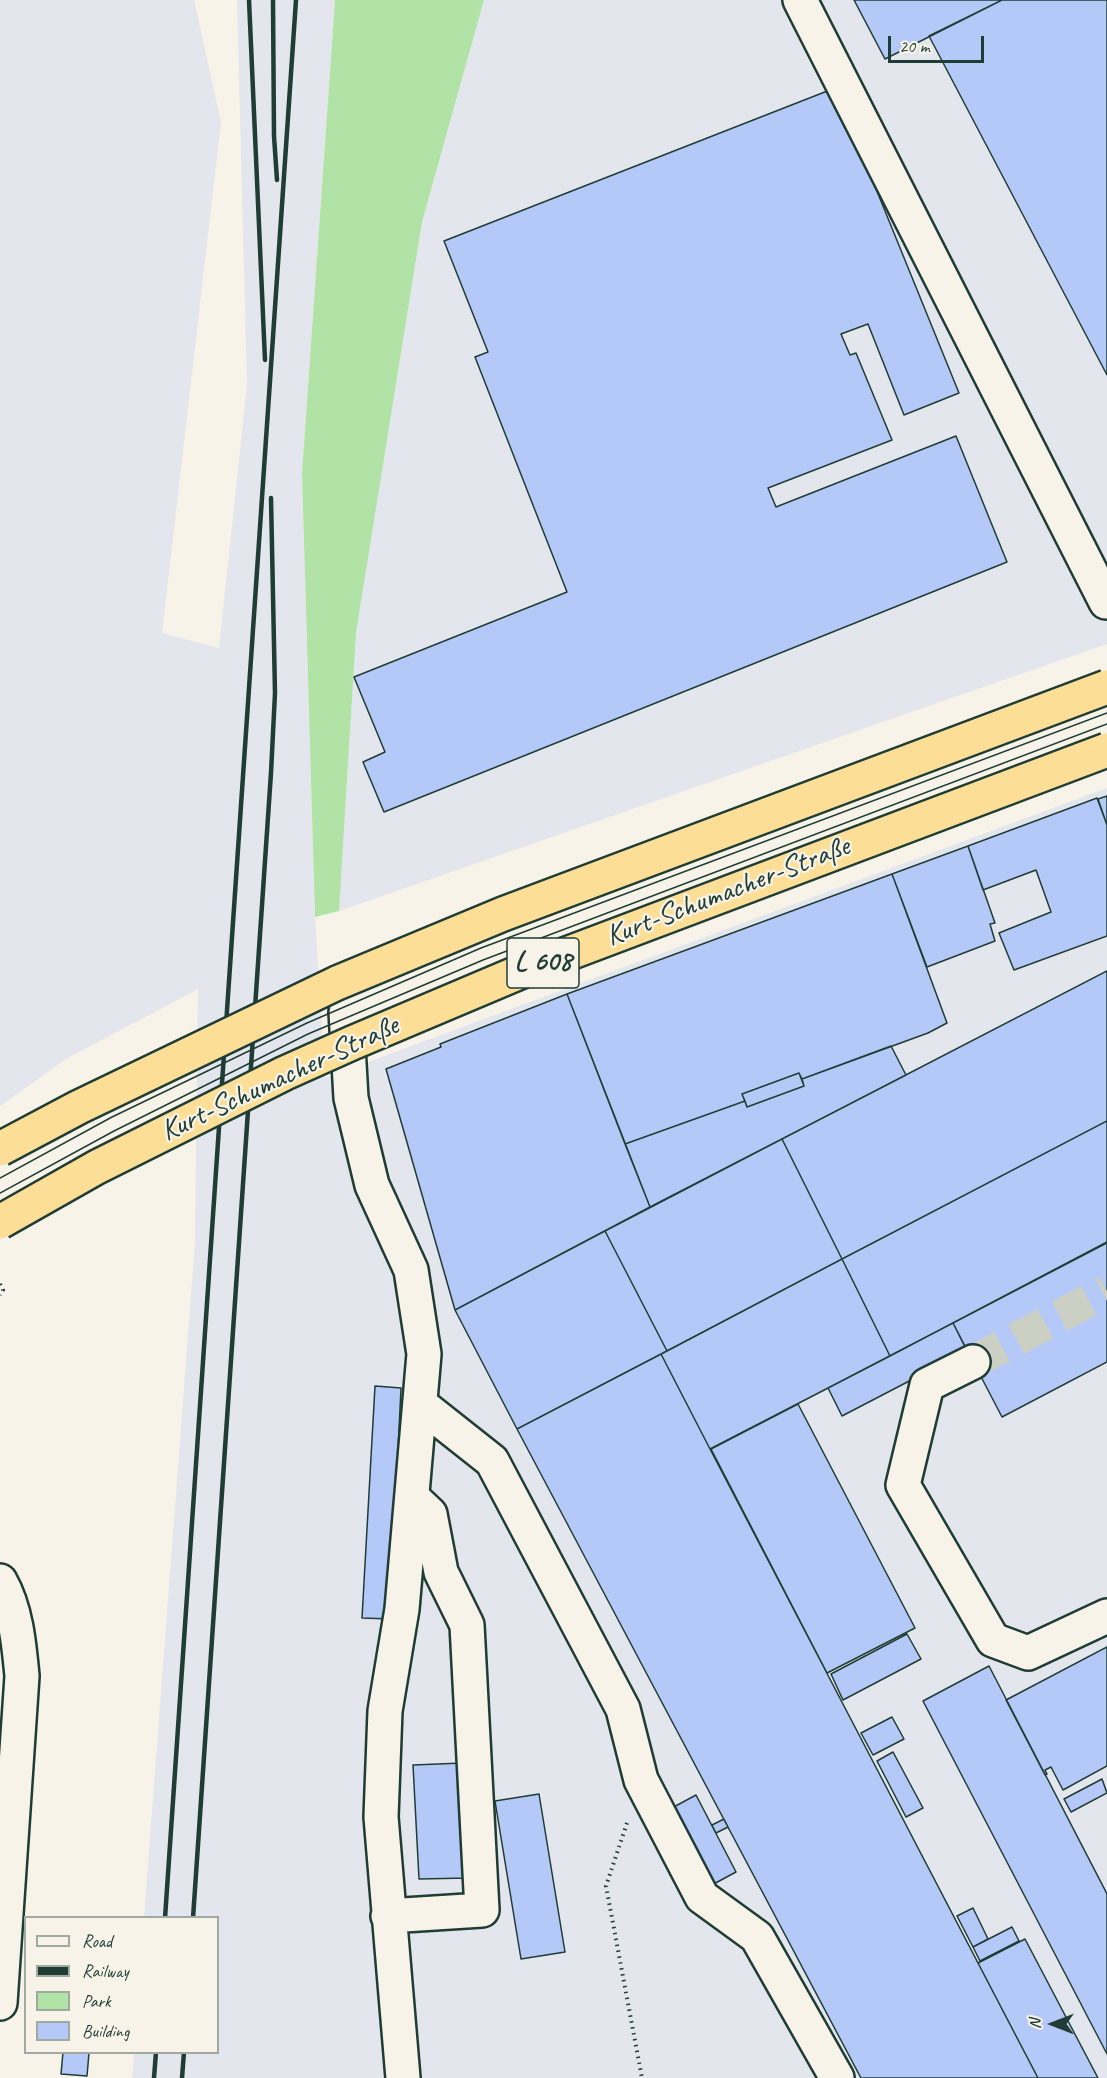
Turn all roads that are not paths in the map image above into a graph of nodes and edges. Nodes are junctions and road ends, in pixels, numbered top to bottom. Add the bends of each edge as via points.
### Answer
1 (800, 0) edge
2 (1107, 602) edge
3 (1107, 687) edge
4 (1107, 719) edge
5 (1107, 750) edge
6 (0, 1149) edge
7 (0, 1222) edge
8 (973, 1362) tunnel mouth
9 (420, 1404) junction
10 (412, 1497) junction
11 (0, 1581) edge
12 (1107, 1616) edge
13 (11, 1676) edge
14 (388, 1916) junction
15 (0, 2003) edge
16 (403, 2078) edge
17 (837, 2078) edge

1 - 2 street
3 - 6 main road, Kurt-Schumacher-Straße / L 608, bridge via 503,914 349,978
4 - 9 street via 517,942 346,1012 351,1098 372,1185 411,1270 424,1354
5 - 7 main road, Kurt-Schumacher-Straße / L 608, bridge via 526,969 264,1083 97,1167
8 - 12 street via 927,1385 903,1485 993,1640 1028,1653
9 - 10 street
9 - 17 street via 492,1461 623,1709 641,1780 702,1897 758,1937
10 - 14 street via 402,1609 385,1711 381,1817
10 - 14 street via 430,1514 441,1572 467,1625 482,1910
11 - 13 street via 18,1633
13 - 15 street
14 - 16 street

